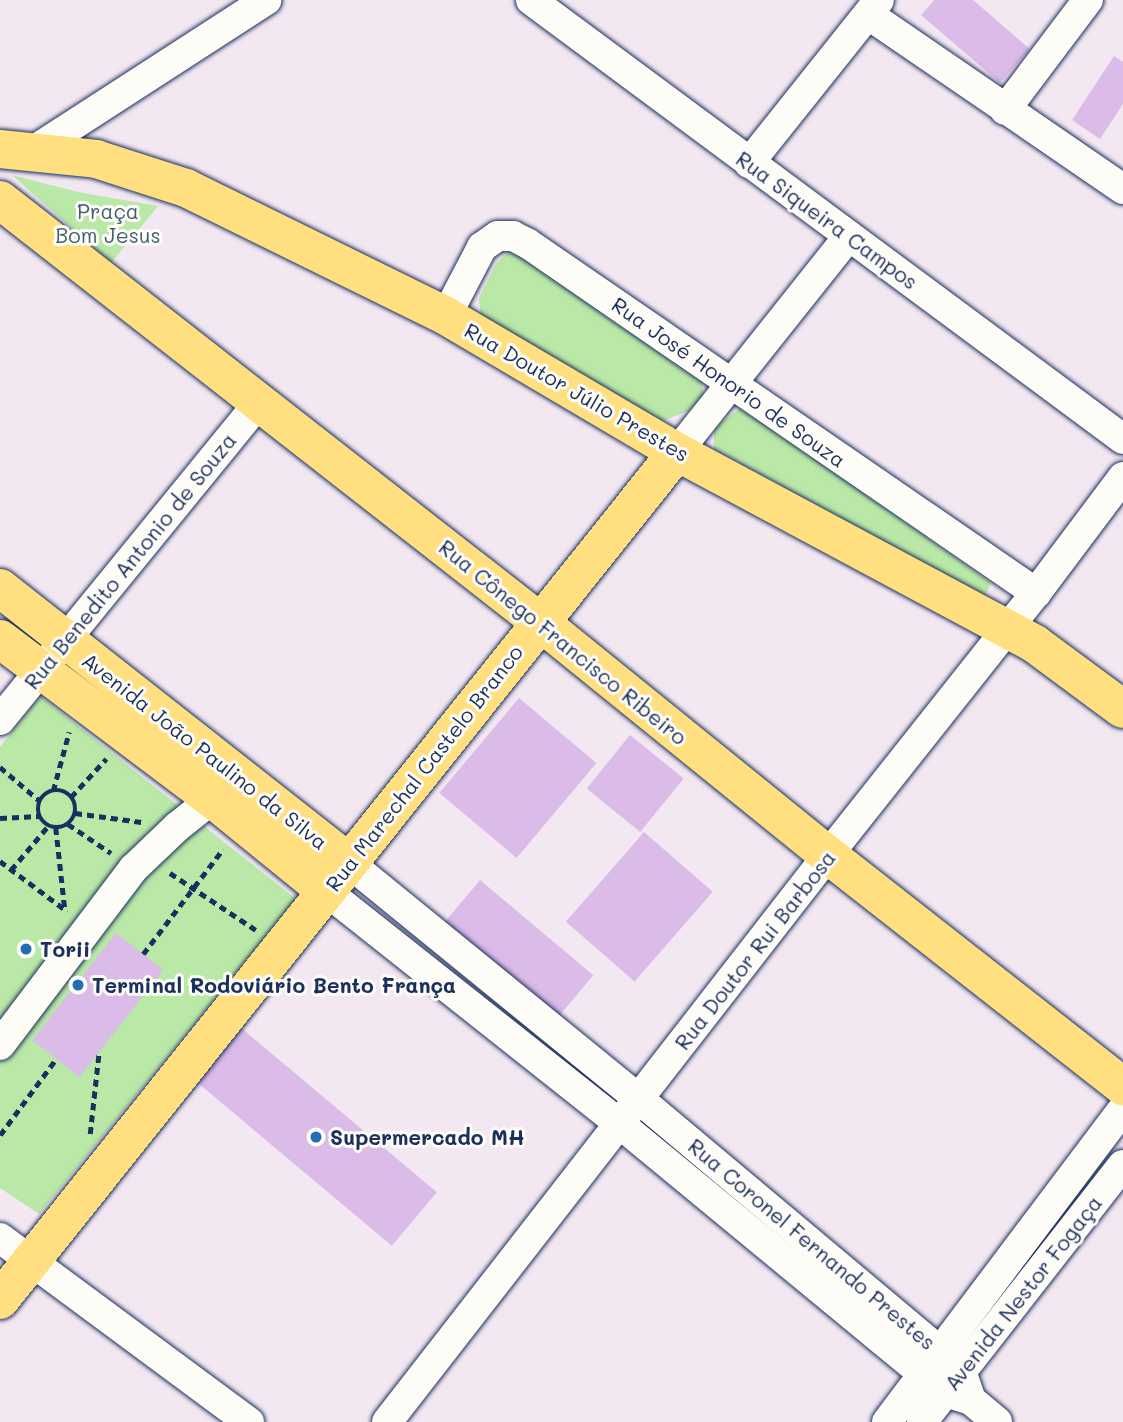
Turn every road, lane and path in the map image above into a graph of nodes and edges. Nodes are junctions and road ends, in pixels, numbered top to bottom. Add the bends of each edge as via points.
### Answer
1 (266, 0) edge
2 (531, 0) edge
3 (1088, 0) edge
4 (874, 7) edge
5 (1005, 110) junction
6 (16, 150) edge
7 (749, 163) junction
8 (1123, 189) edge
9 (0, 200) edge
10 (849, 236) junction
11 (446, 316) junction
12 (732, 384) junction
13 (259, 402) junction
14 (1123, 439) edge
15 (677, 452) junction
16 (1123, 477) edge
17 (0, 587) edge
18 (1036, 593) junction
19 (540, 622) junction
20 (1008, 629) junction
21 (0, 639) edge
22 (65, 641) junction
23 (41, 670) junction
24 (79, 698) junction
25 (1123, 709) edge
26 (0, 720) edge
27 (128, 735) junction
28 (0, 767) edge
29 (226, 789) junction
30 (53, 791) junction
31 (71, 797) junction
32 (40, 801) junction
33 (75, 813) junction
34 (39, 816) junction
35 (0, 818) edge
36 (243, 823) junction
37 (68, 824) junction
38 (48, 826) junction
39 (177, 827) junction
40 (56, 828) junction
41 (828, 855) junction
42 (0, 861) edge
43 (140, 863) junction
44 (11, 870) junction
45 (337, 876) junction
46 (192, 888) junction
47 (65, 910) junction
48 (90, 926) junction
49 (281, 947) junction
50 (143, 954) dead end
51 (548, 1025) junction
52 (0, 1045) edge
53 (526, 1050) junction
54 (99, 1051) dead end
55 (56, 1059) dead end
56 (1123, 1086) edge
57 (639, 1099) junction
58 (1123, 1109) edge
59 (620, 1124) junction
60 (0, 1135) edge
61 (89, 1144) dead end
62 (1123, 1165) edge
63 (0, 1238) edge
64 (1025, 1241) junction
65 (1048, 1260) junction
66 (31, 1262) junction
67 (0, 1300) edge
68 (948, 1377) junction
69 (249, 1422) edge
70 (387, 1422) edge
71 (887, 1422) edge
72 (922, 1422) edge
73 (998, 1422) edge

1 - 6 street
2 - 7 street, Rua Siqueira Campos
3 - 5 street
4 - 5 street
4 - 7 street
5 - 8 street
6 - 11 main road, Rua Doutor Júlio Prestes via 96,159 186,188
7 - 10 street, Rua Siqueira Campos
9 - 13 main road, Rua Cônego Francisco Ribeiro
10 - 12 street, Rua Marechal Castelo Branco
10 - 14 street, Rua Siqueira Campos
11 - 12 street, Rua José Honorio de Souza via 482,247 498,236 513,236
11 - 15 main road, Rua Doutor Júlio Prestes
12 - 15 street, Rua Marechal Castelo Branco
12 - 18 street, Rua José Honorio de Souza
13 - 19 main road, Rua Cônego Francisco Ribeiro
13 - 22 street, Rua Benedito Antonio de Souza
15 - 19 main road, Rua Marechal Castelo Branco
15 - 20 main road, Rua Doutor Júlio Prestes
16 - 18 street, Rua Doutor Rui Barbosa
17 - 22 main road, Avenida João Paulino da Silva
18 - 20 street, Rua Doutor Rui Barbosa
19 - 41 main road, Rua Cônego Francisco Ribeiro
19 - 45 main road, Rua Marechal Castelo Branco
20 - 25 main road, Rua Doutor Júlio Prestes via 1079,674
20 - 41 street, Rua Doutor Rui Barbosa
21 - 23 main road, Avenida João Paulino da Silva
22 - 23 street, Rua Benedito Antonio de Souza
22 - 29 main road, Avenida João Paulino da Silva
23 - 24 main road, Avenida João Paulino da Silva
23 - 26 street, Rua Benedito Antonio de Souza
24 - 27 main road, Avenida João Paulino da Silva
24 - 30 path
27 - 29 main road, Avenida João Paulino da Silva
27 - 31 path
28 - 32 path
29 - 36 main road, Avenida João Paulino da Silva
29 - 39 street
29 - 45 main road, Avenida João Paulino da Silva
30 - 31 path
30 - 32 path
31 - 33 path
32 - 34 path
33 - 37 path
33 - 39 path
34 - 35 path
34 - 38 path
36 - 45 main road, Avenida João Paulino da Silva
36 - 46 path
37 - 40 path
37 - 43 path
38 - 40 path
38 - 44 path
39 - 43 street
40 - 47 path
41 - 56 main road, Rua Cônego Francisco Ribeiro
41 - 57 street, Rua Doutor Rui Barbosa
42 - 44 path
43 - 46 path
43 - 48 street
44 - 47 path
45 - 49 main road, Rua Marechal Castelo Branco
45 - 51 street, Avenida João Paulino da Silva
45 - 53 street, Avenida João Paulino da Silva
46 - 49 path
46 - 50 path
47 - 48 path
48 - 52 street
49 - 66 main road, Rua Marechal Castelo Branco
51 - 53 street
51 - 57 street, Avenida João Paulino da Silva
53 - 59 street, Avenida João Paulino da Silva
54 - 61 path
55 - 60 path
57 - 59 street, Rua Doutor Rui Barbosa
57 - 68 street, Rua Coronel Fernando Prestes
58 - 64 street, Avenida Nestor Fogaça
59 - 68 street, Rua Coronel Fernando Prestes
59 - 70 street, Rua Doutor Rui Barbosa
62 - 65 street, Avenida Nestor Fogaça
63 - 66 street
64 - 65 street
64 - 68 street, Avenida Nestor Fogaça
65 - 68 street, Avenida Nestor Fogaça
66 - 67 main road, Rua Marechal Castelo Branco
66 - 69 street
68 - 71 street, Avenida Nestor Fogaça
68 - 72 street, Avenida Nestor Fogaça
68 - 73 street, Rua Coronel Fernando Prestes

